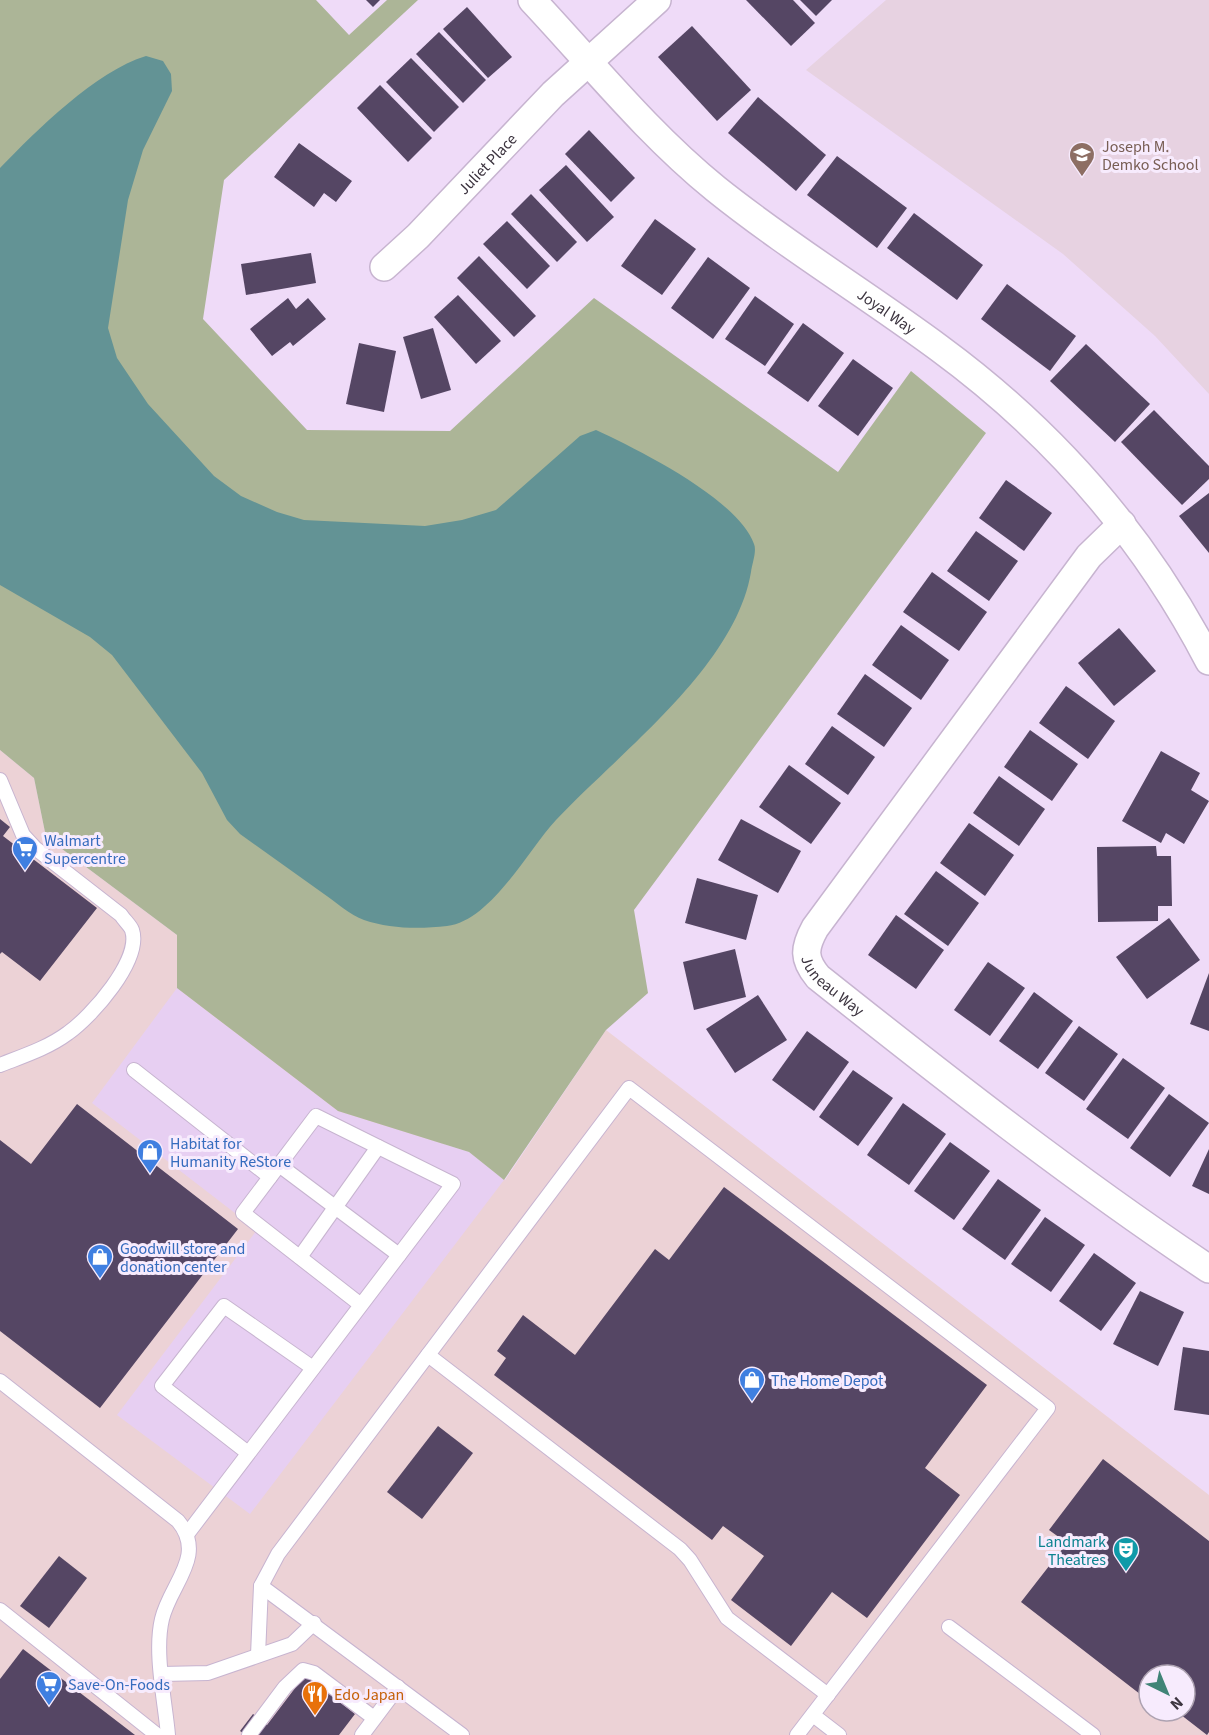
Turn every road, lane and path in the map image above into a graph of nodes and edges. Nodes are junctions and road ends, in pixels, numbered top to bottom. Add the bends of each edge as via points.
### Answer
1 (532, 0) edge
2 (657, 0) edge
3 (589, 61) junction
4 (384, 267) dead end
5 (1122, 525) junction
6 (1209, 661) edge
7 (0, 780) edge
8 (0, 1065) edge
9 (134, 1070) dead end
10 (378, 1147) junction
11 (279, 1165) junction
12 (270, 1177) junction
13 (335, 1207) junction
14 (399, 1255) junction
15 (300, 1257) junction
16 (1209, 1269) edge
17 (361, 1305) junction
18 (428, 1355) junction
19 (313, 1368) junction
20 (0, 1381) edge
21 (248, 1453) junction
22 (188, 1533) junction
23 (261, 1586) junction
24 (2, 1616) edge
25 (314, 1623) junction
26 (949, 1627) dead end
27 (258, 1654) junction
28 (162, 1674) junction
29 (398, 1687) junction
30 (828, 1695) junction
31 (813, 1714) junction
32 (374, 1718) junction
33 (157, 1735) edge
34 (168, 1735) edge
35 (249, 1735) edge
36 (362, 1735) edge
37 (462, 1735) edge
38 (797, 1735) edge
39 (839, 1735) edge
40 (1093, 1735) edge

1 - 3 street, Joyal Way
2 - 3 street
3 - 4 street, Juliet Place
3 - 5 street, Joyal Way via 657,135 714,187 939,348 1022,415 1072,465
5 - 6 street, Joyal Way via 1160,578
5 - 16 street, Juneau Way via 1089,556 815,928 807,942 806,960 818,977 971,1095 1120,1209
7 - 8 lane via 23,835 121,915 132,929 133,946 126,966 93,1010 68,1033
9 - 12 lane
10 - 11 lane via 316,1116
10 - 13 lane
10 - 14 lane via 453,1184
11 - 12 lane
11 - 13 lane
12 - 15 lane via 243,1213
13 - 14 lane
13 - 15 lane
14 - 17 lane
15 - 17 lane
17 - 19 lane
18 - 23 lane via 278,1554
18 - 30 lane via 580,1475 640,1515 690,1560 727,1618
18 - 30 lane via 629,1088 1048,1408
19 - 21 lane
19 - 21 lane via 224,1306 162,1386
20 - 22 lane via 178,1521
21 - 22 lane
22 - 28 lane via 189,1558 162,1620
23 - 25 lane
23 - 27 lane
24 - 33 lane
25 - 27 lane via 292,1644
25 - 29 lane
26 - 40 lane
27 - 28 lane via 208,1673
28 - 34 lane
29 - 32 lane
29 - 37 lane
30 - 31 lane
31 - 38 lane
31 - 39 lane
32 - 35 lane via 314,1673 303,1670
32 - 36 lane

